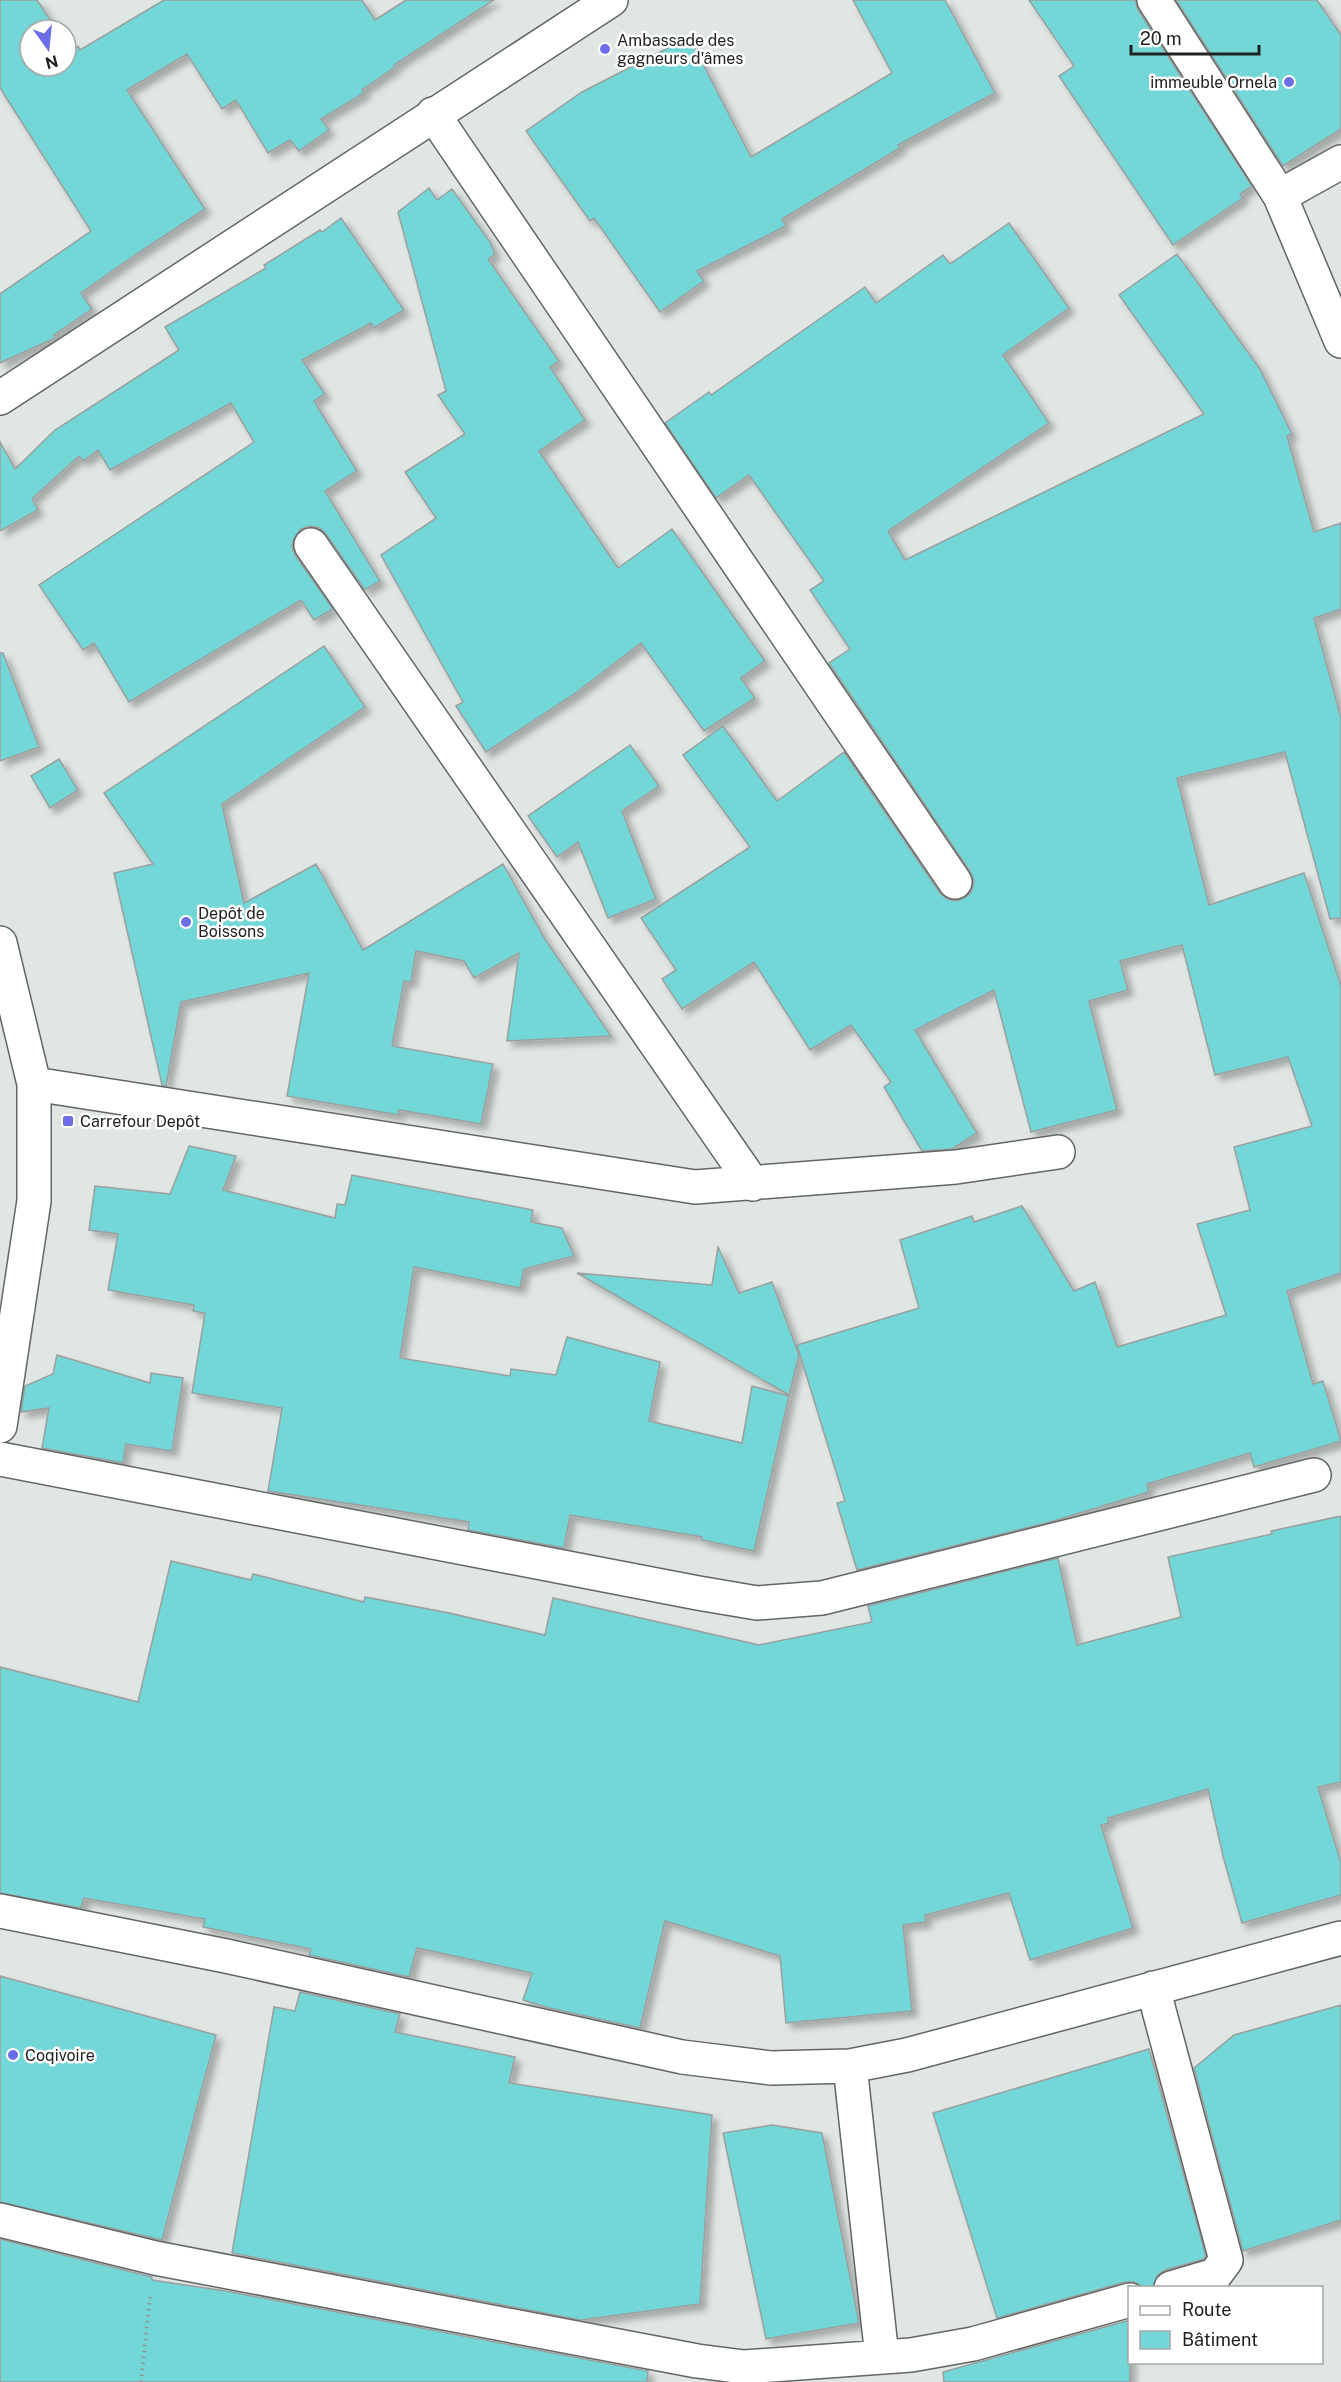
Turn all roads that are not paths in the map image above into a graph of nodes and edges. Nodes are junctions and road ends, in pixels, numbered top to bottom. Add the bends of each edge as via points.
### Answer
1 (611, 0) edge
2 (1154, 0) edge
3 (433, 114) junction
4 (1341, 162) edge
5 (1280, 196) junction
6 (1341, 341) edge
7 (0, 398) edge
8 (311, 545) dead end
9 (955, 882) dead end
10 (0, 944) edge
11 (34, 1084) junction
12 (1058, 1152) dead end
13 (753, 1184) junction
14 (0, 1426) edge
15 (0, 1459) edge
16 (1314, 1475) dead end
17 (0, 1911) edge
18 (1341, 1938) edge
19 (1153, 1988) junction
20 (850, 2066) junction
21 (0, 2220) edge
22 (1179, 2286) edge
23 (1128, 2301) edge
24 (882, 2357) junction

1 - 3 street
2 - 5 street
3 - 7 street
3 - 9 street
4 - 5 street
5 - 6 street
8 - 13 street
10 - 11 street
11 - 13 street via 696,1187
11 - 14 street via 34,1201
12 - 13 street via 956,1167
15 - 16 street via 757,1603 822,1598
17 - 20 street via 226,1956 682,2057 771,2068
18 - 19 street
19 - 20 street via 907,2055
19 - 22 street via 1226,2260 1215,2275
20 - 24 street
21 - 24 street via 155,2258 697,2361 744,2367
23 - 24 street via 973,2344

